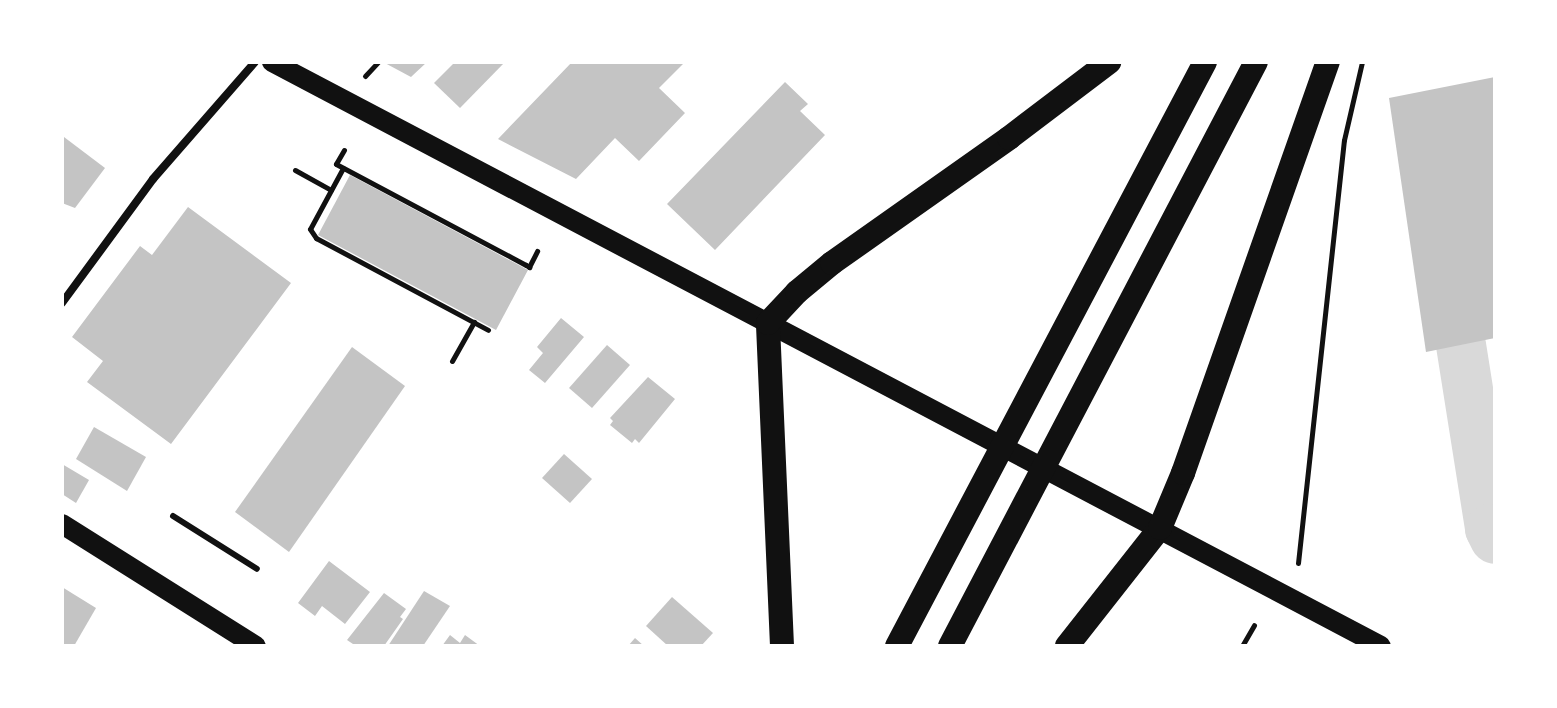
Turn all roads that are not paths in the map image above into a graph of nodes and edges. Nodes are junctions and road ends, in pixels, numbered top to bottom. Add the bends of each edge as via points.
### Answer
1 (255, 62) edge
2 (272, 62) edge
3 (1109, 62) edge
4 (1205, 62) edge
5 (1256, 62) edge
6 (1328, 62) edge
7 (62, 303) edge
8 (768, 323) junction
9 (173, 516) dead end
10 (62, 524) edge
11 (1160, 528) junction
12 (257, 569) dead end
13 (256, 646) edge
14 (782, 646) edge
15 (897, 646) edge
16 (950, 646) edge
17 (1067, 646) edge
18 (1381, 646) edge

1 - 7 street via 161,169
2 - 8 main road
3 - 8 highway via 832,263
4 - 15 highway
5 - 16 highway
6 - 11 highway
8 - 11 main road
8 - 14 highway
9 - 12 lane
10 - 13 main road
11 - 17 highway
11 - 18 main road

